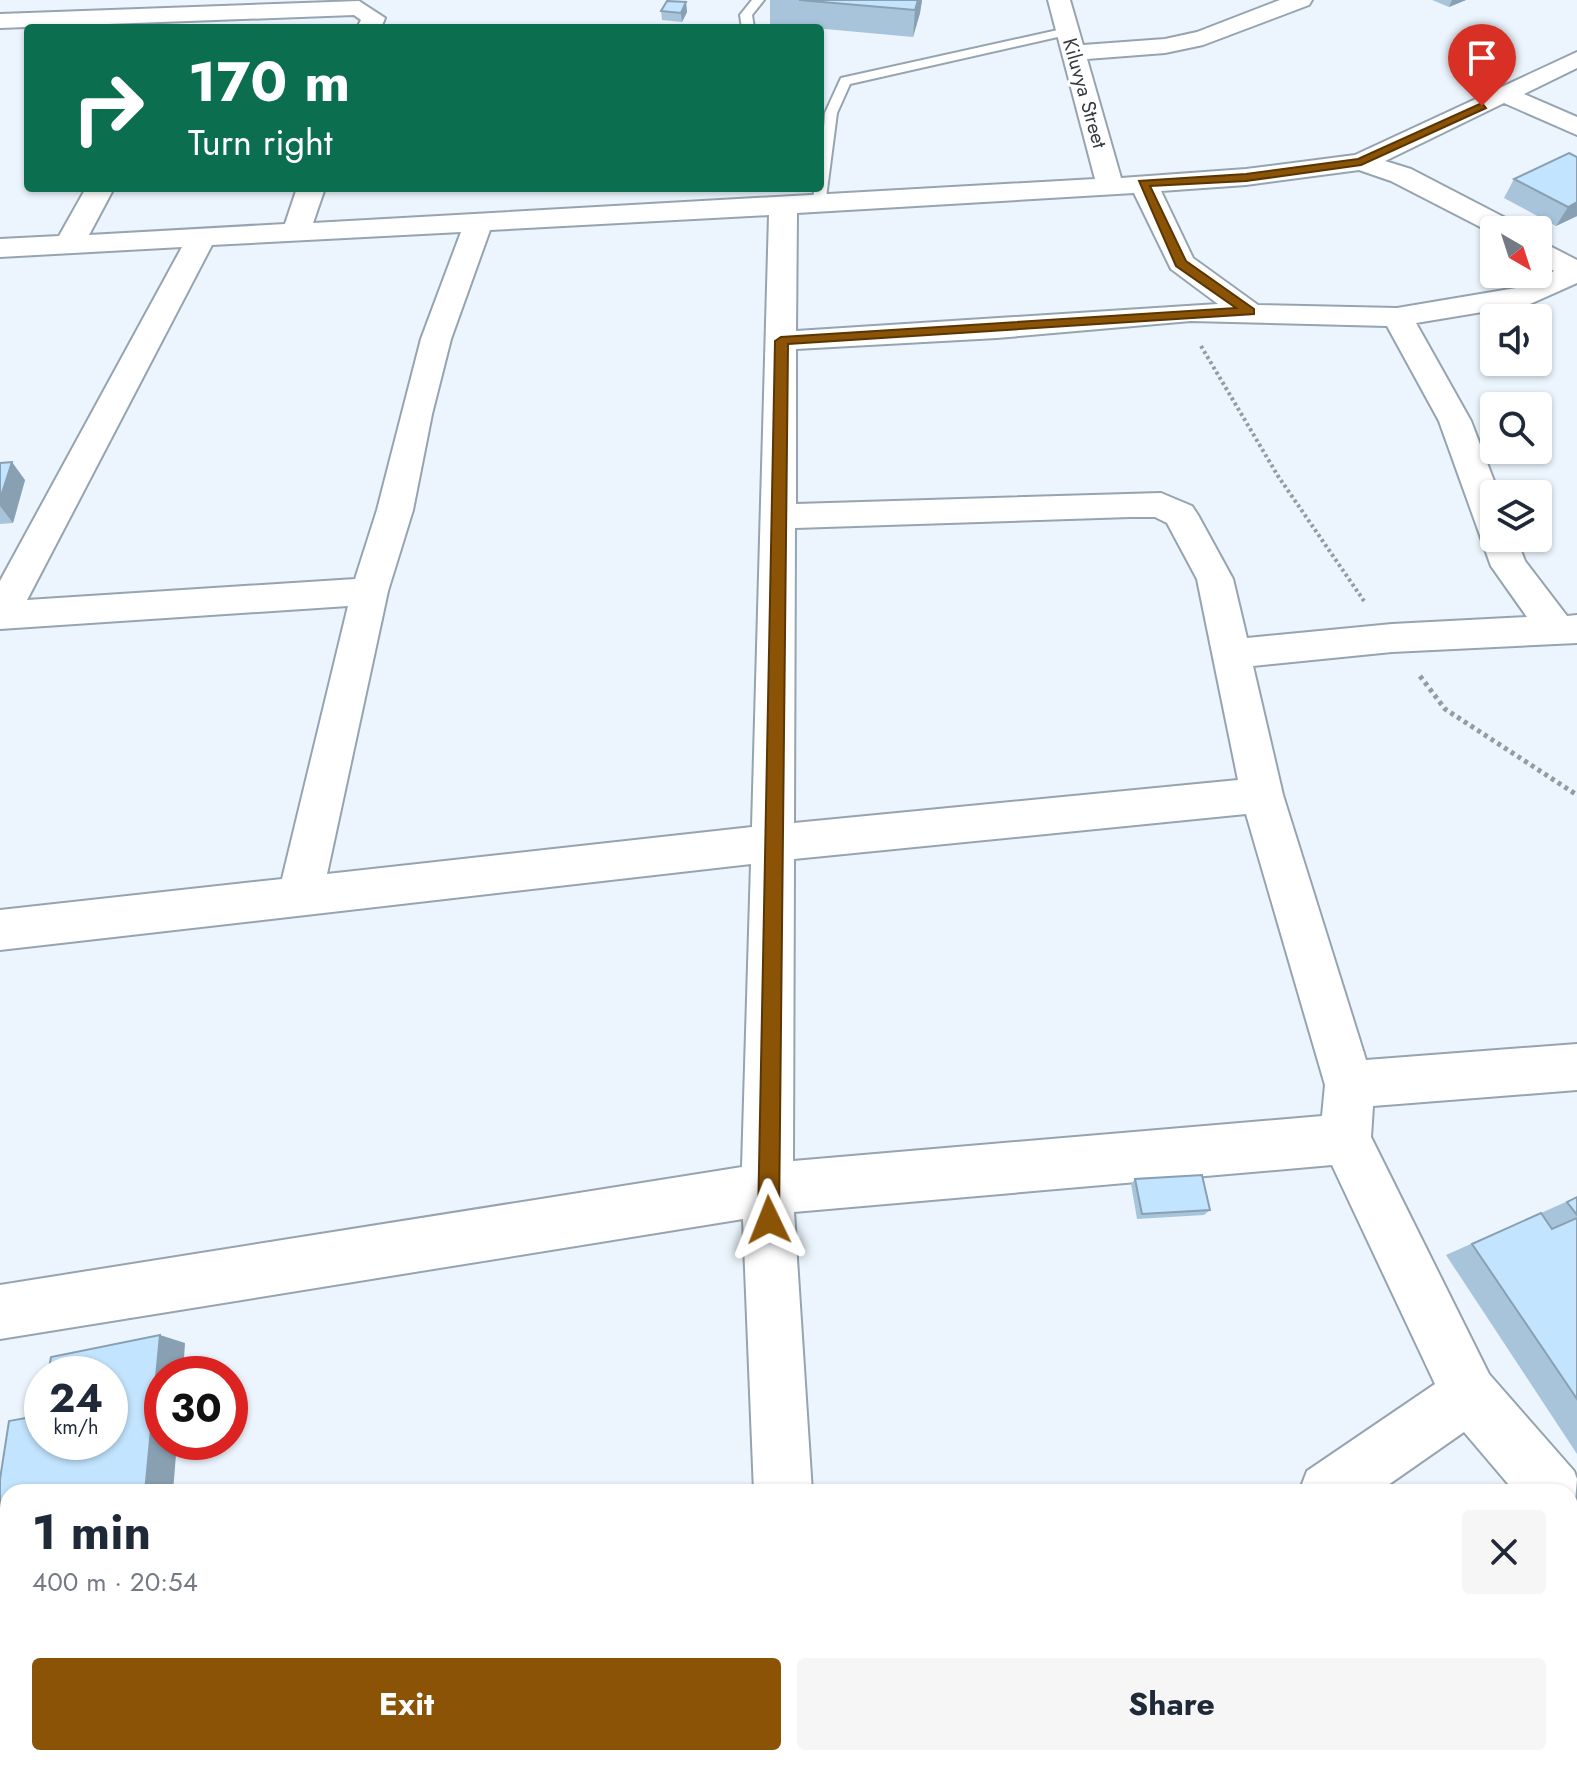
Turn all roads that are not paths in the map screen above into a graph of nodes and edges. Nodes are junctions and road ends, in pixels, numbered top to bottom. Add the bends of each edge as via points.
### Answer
1 (758, 0) edge
2 (1059, 0) edge
3 (1301, 0) edge
4 (195, 14) edge
5 (0, 21) edge
6 (371, 24) edge
7 (747, 24) edge
8 (1071, 42) junction
9 (1577, 59) edge
10 (1506, 95) junction
11 (1577, 127) edge
12 (824, 134) edge
13 (1361, 162) junction
14 (1143, 183) junction
15 (1110, 185) junction
16 (98, 192) edge
17 (310, 192) edge
18 (805, 192) edge
19 (800, 206) junction
20 (1480, 216) edge
21 (479, 221) junction
22 (296, 232) junction
23 (202, 237) junction
24 (70, 243) junction
25 (0, 248) edge
26 (1552, 258) edge
27 (1576, 273) edge
28 (1249, 312) junction
29 (1397, 317) junction
30 (781, 341) junction
31 (1480, 488) edge
32 (778, 517) junction
33 (1504, 552) edge
34 (370, 591) junction
35 (1567, 629) edge
36 (1230, 654) junction
37 (1262, 795) junction
38 (773, 843) junction
39 (301, 894) junction
40 (0, 930) edge
41 (1577, 1067) edge
42 (1349, 1085) junction
43 (1346, 1139) junction
44 (767, 1189) junction
45 (0, 1312) edge
46 (1469, 1394) junction
47 (783, 1484) edge
48 (1340, 1484) edge
49 (1546, 1484) edge

1 - 7 lane via 746,15
2 - 8 street, Kiluvya Street
3 - 8 street via 1203,38 1165,46
4 - 5 street
4 - 6 street via 359,8 373,18
8 - 12 lane via 852,77 836,89
8 - 15 street, Kiluvya Street
9 - 10 street
10 - 11 street
10 - 13 street
13 - 14 street
13 - 20 street via 1401,175
14 - 15 street
14 - 28 street via 1181,263
15 - 19 street
16 - 24 street
17 - 22 street
18 - 19 lane
19 - 21 street
19 - 30 street
21 - 22 street
21 - 34 street via 436,339
22 - 23 street
23 - 24 street
23 - 34 street via 0,615
24 - 25 street
26 - 27 street
27 - 29 street via 1530,295
28 - 29 street
28 - 30 street
29 - 31 street via 1455,421
30 - 32 street
32 - 36 street via 1161,505 1180,515 1215,579
32 - 38 street
33 - 35 street via 1509,566
34 - 39 street
35 - 36 street
36 - 37 street
37 - 38 street
37 - 42 street
38 - 39 street
38 - 44 street
39 - 40 street
41 - 42 street
42 - 43 street
43 - 44 street
43 - 46 street
44 - 45 street
44 - 47 street
46 - 48 street
46 - 49 street

